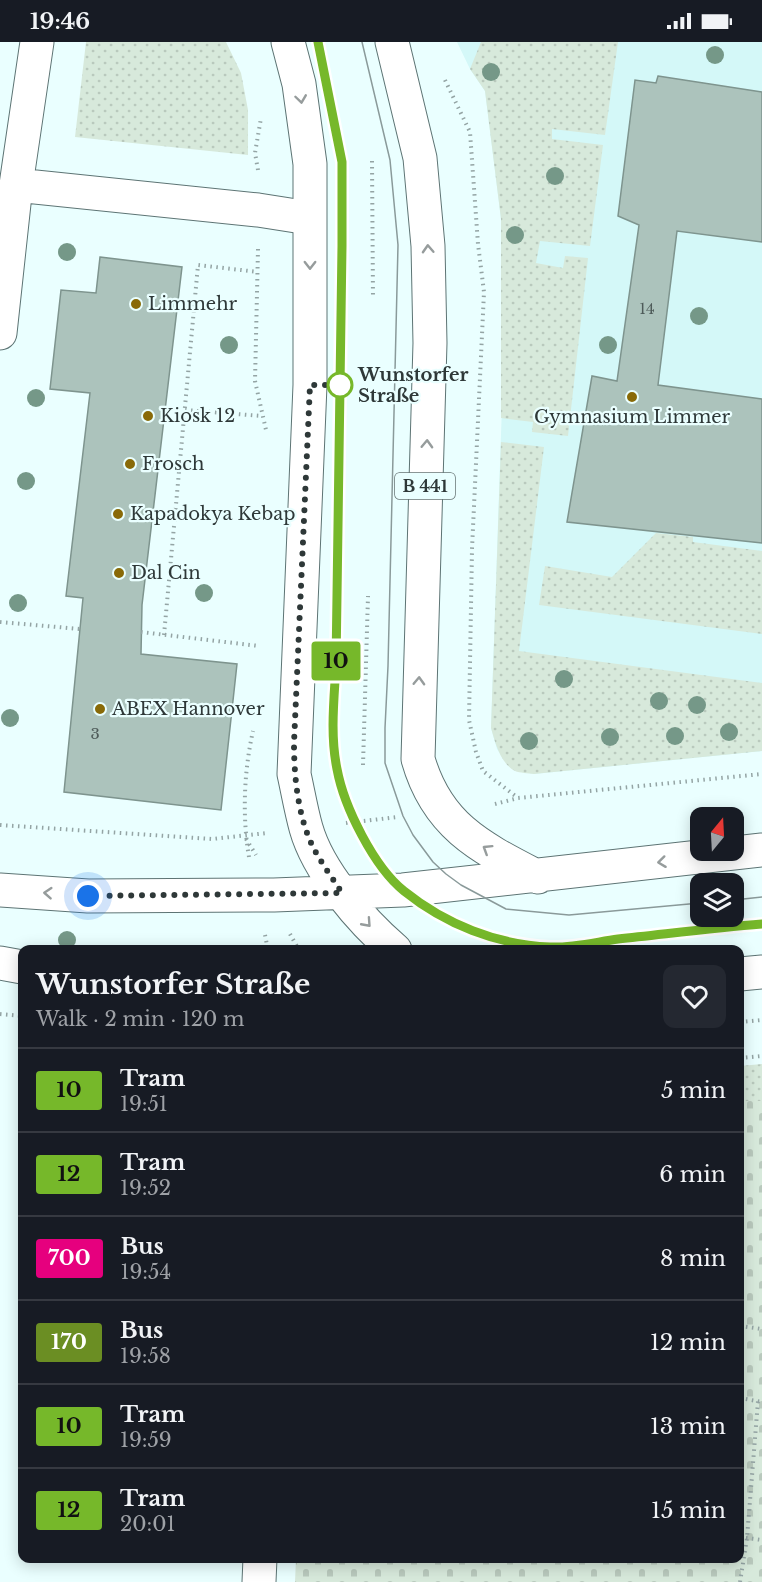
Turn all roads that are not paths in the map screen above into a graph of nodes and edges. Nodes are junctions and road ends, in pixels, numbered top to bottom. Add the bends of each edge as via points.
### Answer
1 (37, 42) edge
2 (288, 42) edge
3 (392, 42) edge
4 (16, 185) junction
5 (309, 218) junction
6 (0, 333) edge
7 (762, 850) edge
8 (538, 877) junction
9 (0, 890) edge
10 (342, 893) junction
11 (389, 945) edge
12 (0, 963) edge
13 (18, 966) edge
14 (762, 972) edge
15 (744, 974) edge
16 (260, 1563) edge
17 (259, 1582) edge

1 - 4 main road
2 -> 5 main road via 299,84 310,164
8 -> 3 main road, B 441 via 502,859 457,828 424,780 418,759 430,343 428,246 420,158
4 - 5 main road
4 - 6 main road
5 -> 10 main road via 310,385 294,774 306,829
7 -> 8 main road
8 - 10 main road
10 -> 9 main road via 88,896
10 -> 11 main road
12 - 13 main road
14 - 15 main road
16 - 17 main road

